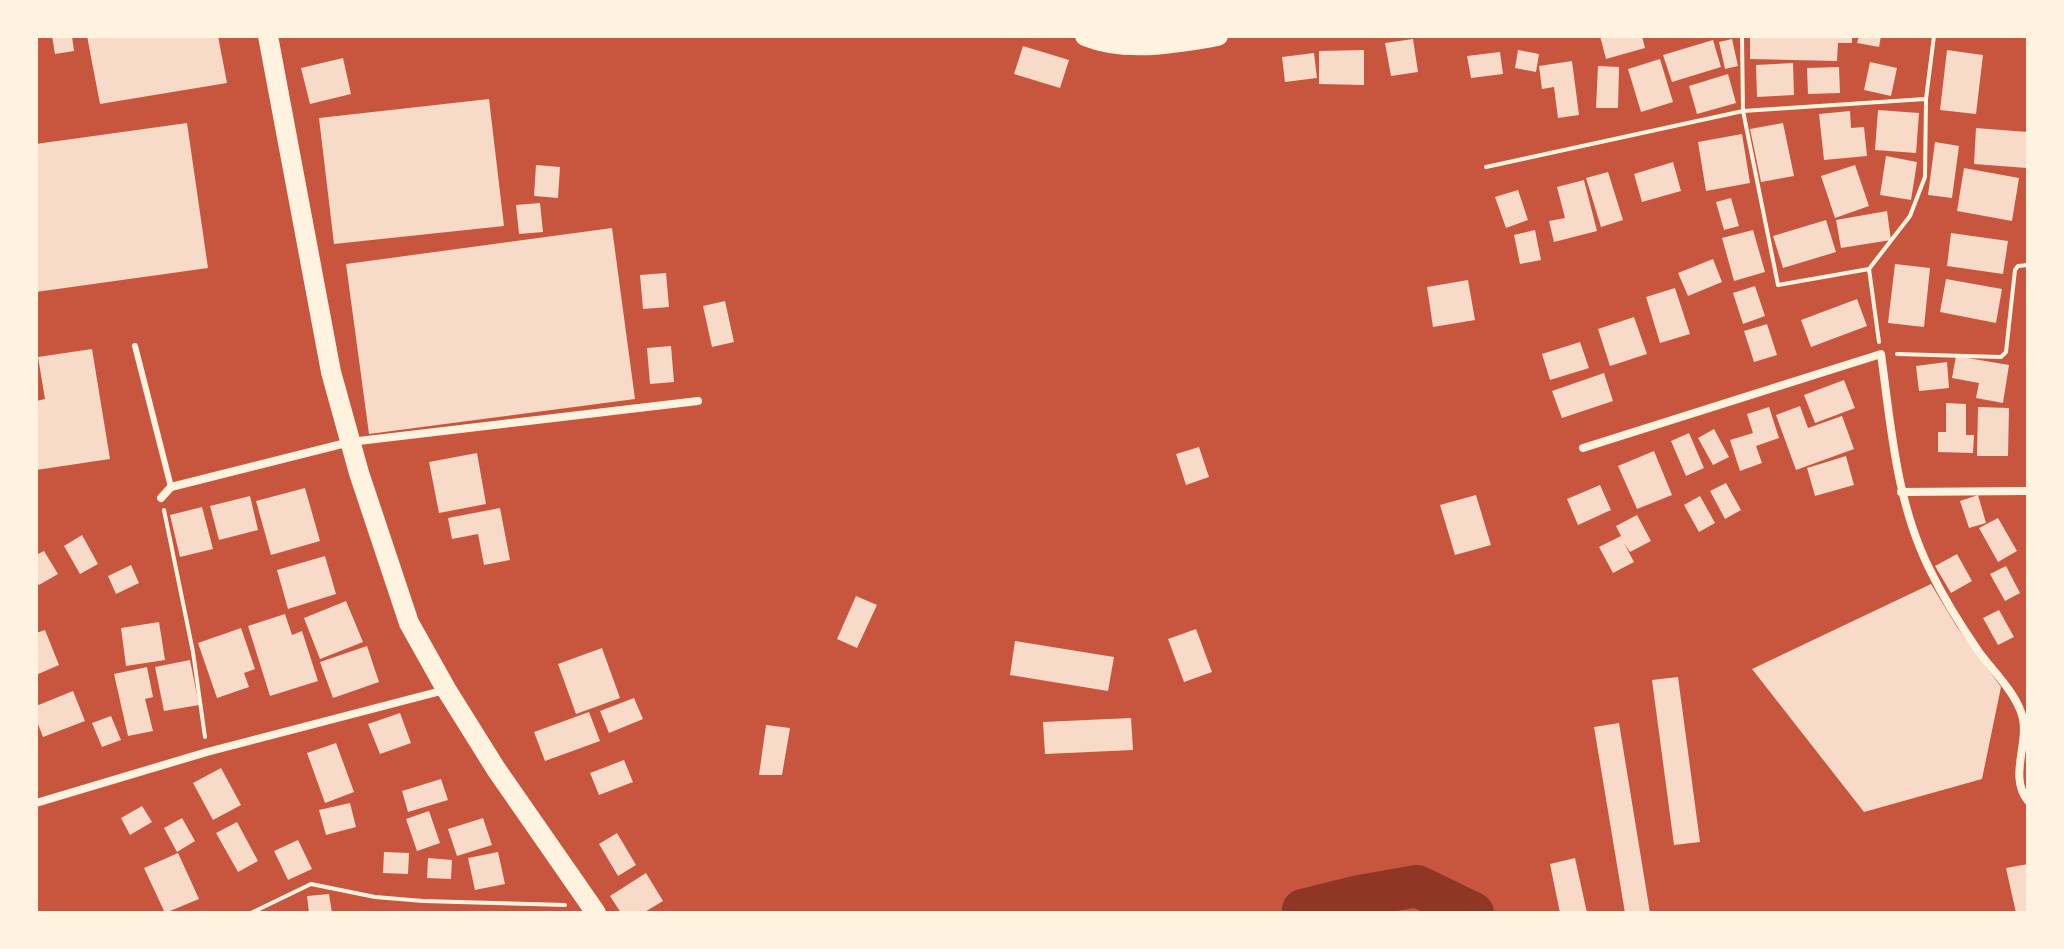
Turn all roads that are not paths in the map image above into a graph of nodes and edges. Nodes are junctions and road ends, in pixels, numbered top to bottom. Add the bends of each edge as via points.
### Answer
1 (268, 36) edge
2 (1085, 36) edge
3 (1218, 36) edge
4 (135, 346) dead end
5 (698, 401) dead end
6 (350, 442) junction
7 (1583, 448) dead end
8 (171, 487) junction
9 (2028, 491) edge
10 (1901, 492) junction
11 (161, 498) road end
12 (446, 689) junction
13 (2028, 801) edge
14 (36, 803) edge
15 (594, 910) edge

1 - 6 highway via 331,372
2 - 3 highway via 1144,45
4 - 8 lane
5 - 6 street
6 - 8 street
6 - 12 highway via 409,623
7 - 10 street via 1881,354
8 - 11 street
9 - 10 street
10 - 13 street via 1929,568 2023,716 2019,781
12 - 14 street
12 - 15 highway

